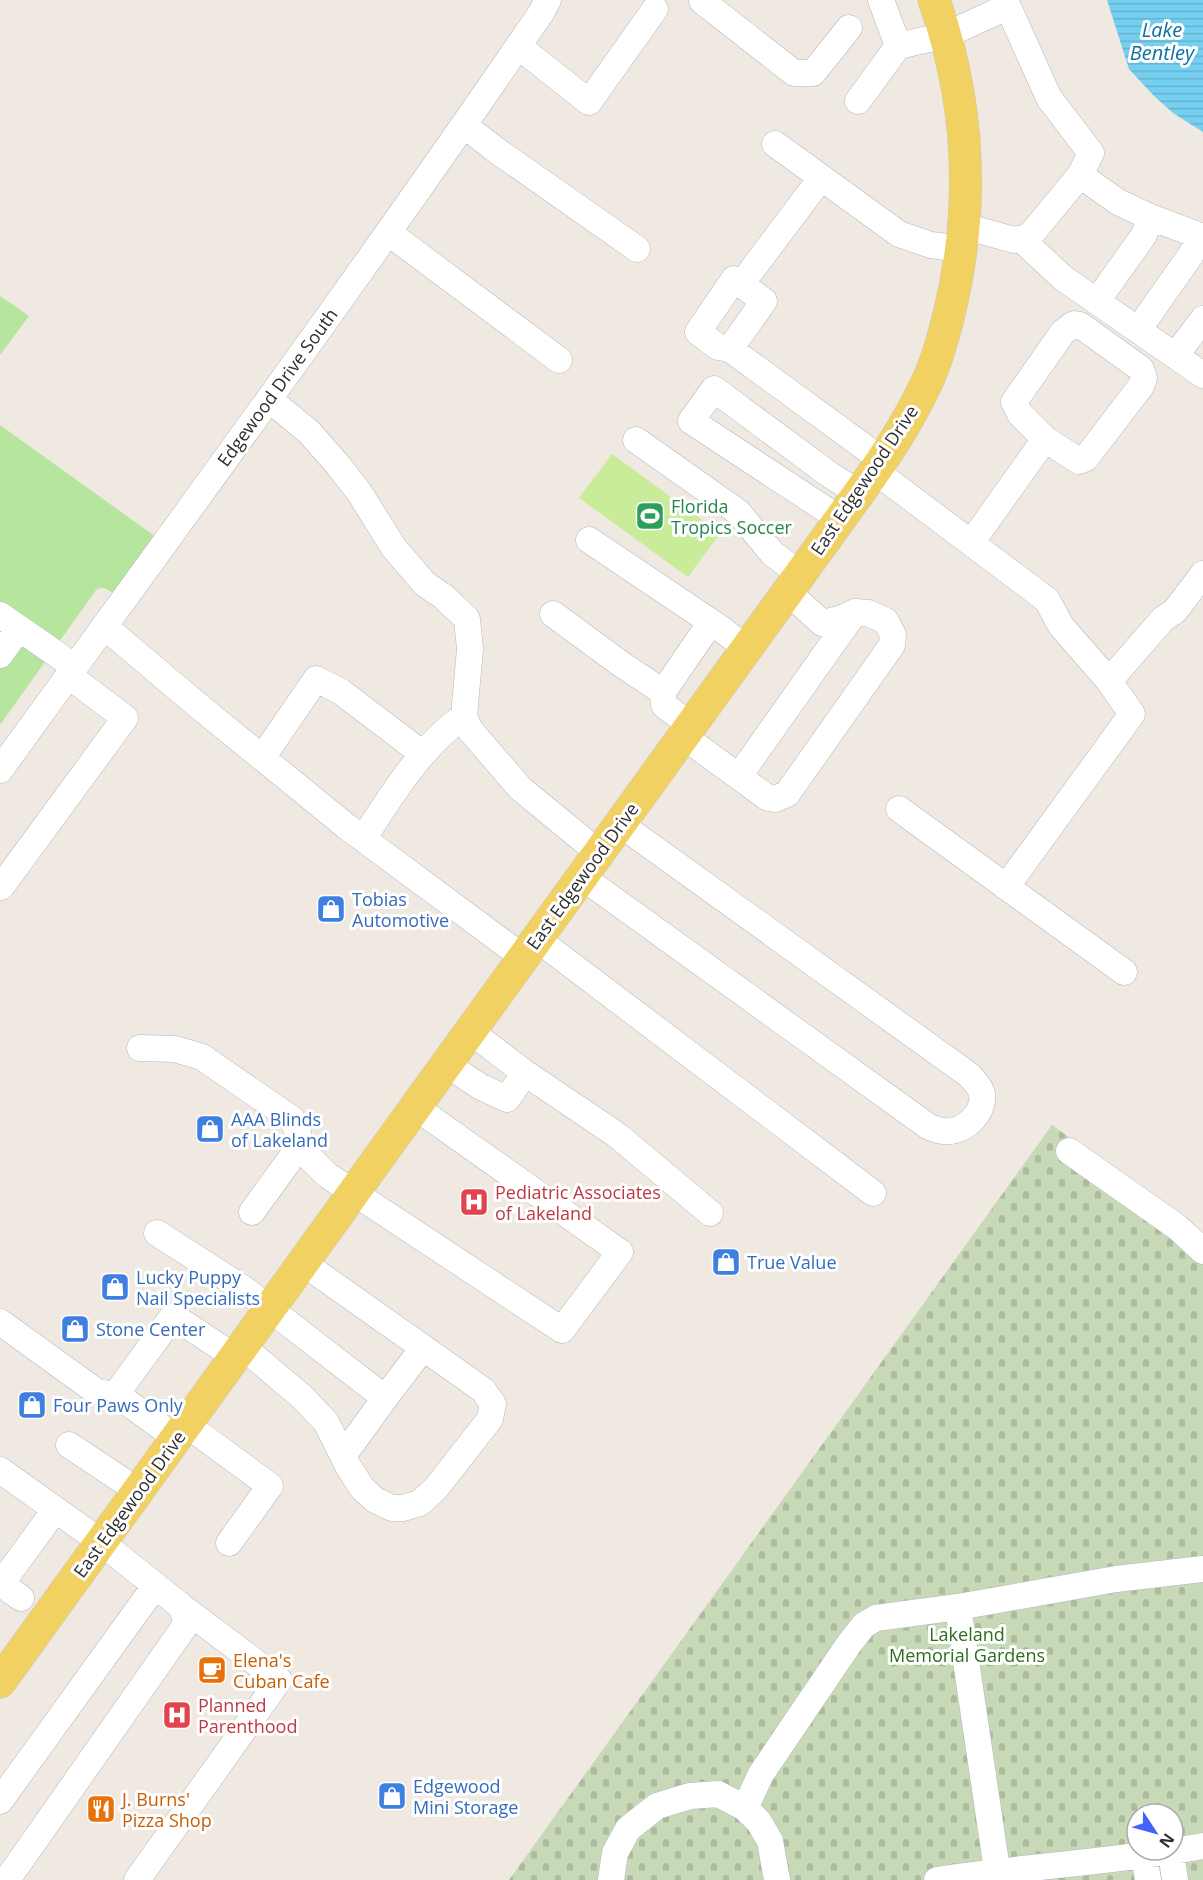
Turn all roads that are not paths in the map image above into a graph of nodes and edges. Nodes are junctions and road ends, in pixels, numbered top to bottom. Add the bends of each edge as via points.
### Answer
1 (548, 0) edge
2 (693, 0) edge
3 (703, 0) edge
4 (880, 0) edge
5 (934, 0) edge
6 (1006, 3) edge
7 (655, 9) dead end
8 (849, 28) dead end
9 (946, 35) junction
10 (519, 46) junction
11 (898, 46) junction
12 (858, 101) dead end
13 (465, 126) junction
14 (775, 144) dead end
15 (1080, 175) junction
16 (821, 177) junction
17 (1150, 217) junction
18 (388, 233) junction
19 (1202, 237) edge
20 (963, 238) junction
21 (1021, 239) junction
22 (637, 249) dead end
23 (751, 271) dead end
24 (1097, 302) junction
25 (1203, 318) edge
26 (1138, 330) junction
27 (730, 349) dead end
28 (1175, 356) junction
29 (559, 360) dead end
30 (1203, 375) edge
31 (269, 399) junction
32 (1045, 439) junction
33 (636, 440) dead end
34 (872, 475) junction
35 (840, 519) junction
36 (589, 540) dead end
37 (971, 543) junction
38 (1203, 574) edge
39 (794, 583) junction
40 (855, 612) junction
41 (553, 614) dead end
42 (9, 622) edge
43 (711, 622) junction
44 (104, 626) junction
45 (747, 649) junction
46 (0, 655) edge
47 (72, 671) junction
48 (1109, 681) junction
49 (663, 692) junction
50 (464, 716) junction
51 (687, 731) junction
52 (423, 754) junction
53 (262, 758) junction
54 (0, 770) edge
55 (740, 776) junction
56 (899, 809) dead end
57 (620, 824) junction
58 (363, 838) junction
59 (591, 865) junction
60 (0, 886) edge
61 (1006, 887) junction
62 (530, 949) junction
63 (1124, 972) dead end
64 (470, 1031) junction
65 (140, 1048) dead end
66 (446, 1064) junction
67 (525, 1073) junction
68 (415, 1107) junction
69 (299, 1147) junction
70 (1069, 1151) dead end
71 (353, 1193) junction
72 (873, 1193) dead end
73 (252, 1212) dead end
74 (710, 1212) dead end
75 (157, 1233) dead end
76 (1203, 1251) edge
77 (303, 1263) junction
78 (269, 1309) junction
79 (0, 1322) edge
80 (423, 1347) junction
81 (239, 1352) junction
82 (118, 1395) junction
83 (385, 1398) junction
84 (181, 1431) junction
85 (69, 1445) dead end
86 (343, 1456) junction
87 (0, 1470) edge
88 (138, 1491) junction
89 (55, 1510) junction
90 (101, 1542) junction
91 (229, 1543) dead end
92 (1203, 1569) edge
93 (155, 1586) junction
94 (7, 1588) edge
95 (182, 1606) junction
96 (958, 1607) junction
97 (0, 1682) edge
98 (0, 1801) edge
99 (745, 1808) junction
100 (1203, 1846) edge
101 (1185, 1849) edge
102 (1125, 1856) edge
103 (1145, 1862) edge
104 (1172, 1862) edge
105 (998, 1870) junction
106 (7, 1880) edge
107 (137, 1880) edge
108 (611, 1880) edge
109 (777, 1880) edge
110 (937, 1880) edge
111 (1148, 1880) edge
112 (1175, 1880) edge

1 - 10 street, Edgewood Drive South
2 - 3 street
3 - 8 street via 794,73 813,73
4 - 11 street
5 - 9 main road, East Edgewood Drive
6 - 9 street
6 - 15 street via 1049,98 1090,153
7 - 10 street via 589,102
9 - 11 street
9 - 20 main road, East Edgewood Drive via 960,94 966,154
10 - 13 street, Edgewood Drive South
11 - 12 street
13 - 18 street, Edgewood Drive South
13 - 22 street
14 - 16 street
15 - 17 street via 1118,202
15 - 21 street via 1029,237
16 - 20 street via 899,234 930,245
16 - 23 street
17 - 19 street
17 - 24 street via 1144,235
18 - 29 street
18 - 31 street, Edgewood Drive South
19 - 26 street
20 - 21 street
20 - 34 main road, East Edgewood Drive via 957,281 927,382
21 - 24 street via 1063,278
24 - 26 street
25 - 28 street
26 - 28 street
27 - 34 street
28 - 30 street
31 - 44 street, Edgewood Drive South
31 - 50 street via 309,432 338,465 394,548 425,584 467,619 470,649
32 - 32 street via 1079,460 1086,458 1141,386 1141,369 1080,326 1074,324 1063,332 1014,402 1020,414
32 - 37 street
33 - 39 street via 738,512
34 - 35 main road, East Edgewood Drive
34 - 35 street via 830,475 714,389 691,421
34 - 37 street
35 - 39 main road, East Edgewood Drive
36 - 43 street
37 - 48 street via 1047,600 1061,626
38 - 48 street via 1175,611 1163,619
39 - 40 street via 822,623
39 - 45 main road, East Edgewood Drive
40 - 55 street
40 - 55 street via 886,621 893,635 882,661 787,794 768,798
41 - 49 street
42 - 46 street
42 - 47 street
43 - 45 street
43 - 49 street
44 - 47 street, Edgewood Drive South
44 - 53 street
45 - 51 main road, East Edgewood Drive
47 - 54 street, Edgewood Drive South
47 - 60 street via 125,718
48 - 61 street via 1132,714
49 - 51 street via 664,705
50 - 52 street via 443,731
50 - 59 street via 470,730
51 - 55 street
51 - 57 main road, East Edgewood Drive
52 - 53 street via 340,691 316,679
52 - 58 street
53 - 58 street
56 - 61 street
57 - 59 main road, East Edgewood Drive
57 - 59 street via 969,1075 982,1093 982,1104 974,1118 960,1129 944,1132 929,1127
58 - 62 street
59 - 62 main road, East Edgewood Drive
61 - 63 street
62 - 64 main road, East Edgewood Drive
62 - 72 street
64 - 66 main road, East Edgewood Drive
64 - 67 street
65 - 69 street via 175,1049 217,1066 292,1119
66 - 67 street via 507,1099
66 - 68 main road, East Edgewood Drive
67 - 74 street via 617,1135
68 - 71 main road, East Edgewood Drive
68 - 71 street via 620,1252 562,1330
69 - 71 street via 327,1175
69 - 73 street
70 - 76 street via 1177,1227
71 - 77 main road, East Edgewood Drive
75 - 78 street via 220,1272
77 - 78 main road, East Edgewood Drive
77 - 80 street
78 - 81 main road, East Edgewood Drive
78 - 83 street
79 - 82 street via 97,1392
80 - 83 street
80 - 86 street via 483,1390 493,1404 490,1419 436,1488 420,1503 404,1508 392,1508 375,1500 362,1488
81 - 82 street via 173,1316
81 - 84 main road, East Edgewood Drive
81 - 86 street via 302,1397 326,1422
82 - 84 street
83 - 86 street
84 - 88 main road, East Edgewood Drive
84 - 91 street via 270,1486
85 - 88 street
87 - 89 street
88 - 90 main road, East Edgewood Drive
89 - 90 street
89 - 94 street
90 - 93 street
90 - 97 main road, East Edgewood Drive
92 - 96 street via 1116,1579
93 - 95 street
93 - 98 street
95 - 106 street via 187,1623
95 - 107 street via 279,1680
96 - 99 street via 876,1618 864,1625 761,1774
96 - 105 street
99 - 108 street via 718,1794 690,1796 657,1806 628,1829 615,1853
99 - 109 street via 770,1840
100 - 101 street
102 - 105 street
103 - 111 street
104 - 112 street
105 - 110 street

